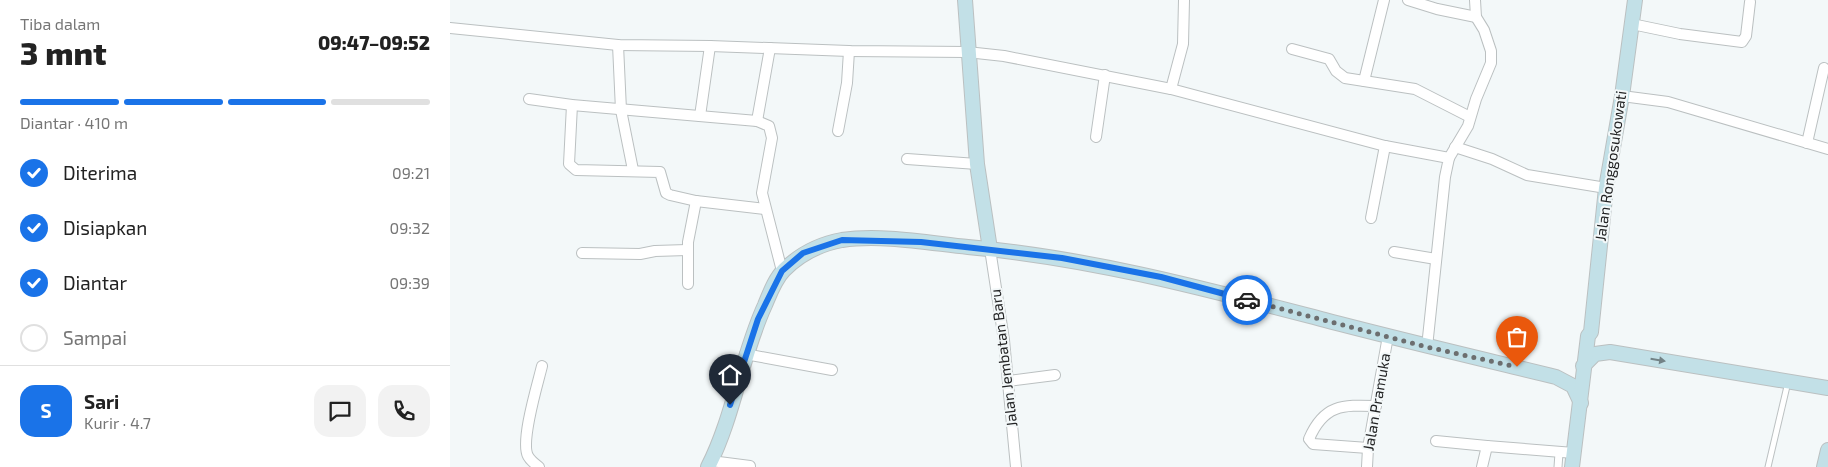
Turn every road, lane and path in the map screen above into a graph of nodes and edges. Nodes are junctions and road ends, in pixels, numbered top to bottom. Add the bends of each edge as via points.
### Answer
1 (964, 0) edge
2 (1184, 0) edge
3 (1384, 0) edge
4 (1408, 0) edge
5 (1474, 0) edge
6 (1635, 0) edge
7 (1750, 2) dead end
8 (1476, 16) junction
9 (1632, 24) junction
10 (454, 29) edge
11 (618, 45) junction
12 (710, 46) junction
13 (770, 48) junction
14 (1292, 49) dead end
15 (849, 51) junction
16 (967, 52) junction
17 (1824, 68) dead end
18 (1105, 75) junction
19 (1364, 81) junction
20 (1171, 89) junction
21 (1622, 96) junction
22 (529, 99) dead end
23 (572, 105) junction
24 (621, 110) junction
25 (700, 116) junction
26 (1470, 118) junction
27 (756, 121) junction
28 (838, 131) dead end
29 (1096, 137) dead end
30 (1807, 143) junction
31 (1385, 146) junction
32 (1455, 147) junction
33 (1828, 148) edge
34 (1449, 158) junction
35 (907, 159) dead end
36 (977, 164) junction
37 (633, 170) junction
38 (1606, 188) junction
39 (696, 201) junction
40 (764, 209) junction
41 (1371, 218) dead end
42 (990, 249) junction
43 (687, 250) junction
44 (1394, 252) dead end
45 (582, 253) dead end
46 (1436, 259) junction
47 (782, 271) junction
48 (688, 284) dead end
49 (1591, 332) junction
50 (1388, 336) junction
51 (1427, 347) junction
52 (1610, 352) junction
53 (745, 354) junction
54 (1586, 362) junction
55 (542, 366) dead end
56 (832, 370) dead end
57 (1055, 375) dead end
58 (1556, 377) junction
59 (1008, 381) junction
60 (1788, 381) junction
61 (1828, 388) edge
62 (1581, 402) junction
63 (1376, 406) junction
64 (1436, 441) dead end
65 (1486, 446) junction
66 (1368, 448) junction
67 (1828, 450) edge
68 (1559, 453) junction
69 (1573, 460) edge
70 (709, 464) edge
71 (750, 466) dead end
72 (539, 467) edge
73 (1016, 467) edge
74 (1367, 467) edge
75 (1482, 467) edge
76 (1558, 467) edge
77 (1768, 467) edge
78 (1824, 467) edge

1 - 16 main road
2 - 20 street via 1183,44
3 - 19 street
4 - 8 street
5 - 8 street
6 - 9 main road, Jalan Ronggosukowati
7 - 9 street via 1746,36 1742,42
8 - 26 street via 1491,51 1491,63
9 - 21 main road, Jalan Ronggosukowati
10 - 11 street
11 - 12 street
11 - 24 street
12 - 13 street
12 - 25 street
13 - 15 street
13 - 27 street
14 - 19 street via 1329,59 1340,75
15 - 16 street
15 - 28 street
16 - 18 street
16 - 36 main road
17 - 30 street
18 - 20 street
18 - 29 street
19 - 26 street via 1415,89
20 - 31 street
21 - 30 street via 1668,102
21 - 38 main road, Jalan Ronggosukowati
22 - 23 street
23 - 24 street
23 - 37 street via 569,164 576,170
24 - 25 street
24 - 37 street
25 - 27 street
26 - 32 street
27 - 40 street via 769,126 771,131 762,193
30 - 33 street
31 - 34 street
31 - 41 street
32 - 34 street
32 - 38 street via 1527,174
34 - 46 street
35 - 36 street
36 - 42 main road
37 - 39 street via 660,172 666,193
38 - 49 main road, Jalan Ronggosukowati
39 - 40 street
39 - 43 street
40 - 47 street
42 - 47 main road via 870,239 842,240 803,253
42 - 50 main road via 1132,271
42 - 59 street, Jalan Jembatan Baru
43 - 45 street via 640,254
43 - 48 street
44 - 46 street
46 - 51 street
47 - 53 main road
49 - 52 main road via 1596,344
49 - 54 main road, Jalan Ronggosukowati
50 - 51 main road
50 - 63 street, Jalan Pramuka
51 - 58 main road
52 - 54 main road via 1595,354
52 -> 60 main road
53 - 56 street
53 - 70 main road
54 - 58 main road via 1573,374
54 - 62 main road, Jalan Ronggosukowati
55 - 72 street via 526,447 528,456
57 - 59 street
58 - 62 main road via 1572,386
59 - 73 street, Jalan Jembatan Baru
60 - 61 main road
60 - 77 lane
62 - 69 main road, Jalan Ronggosukowati
63 - 66 street, Jalan Pramuka
63 - 66 street via 1340,406 1313,429 1309,438 1313,444
64 - 65 street
65 - 68 street
65 - 75 street
66 - 74 street, Jalan Pramuka
67 - 78 main road
68 - 69 street
68 - 76 street
70 - 71 street

